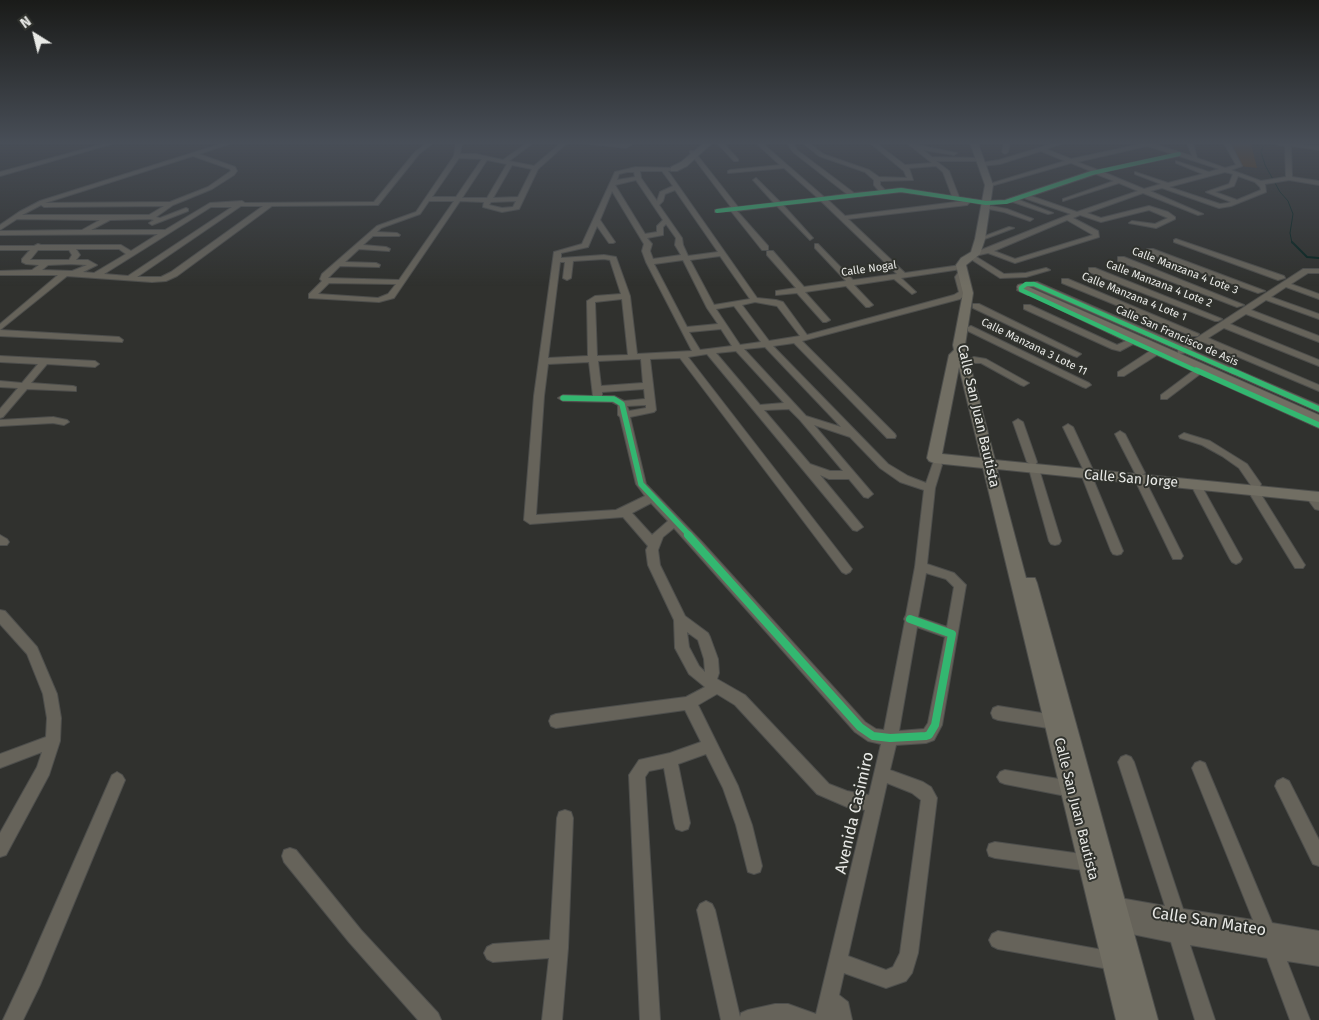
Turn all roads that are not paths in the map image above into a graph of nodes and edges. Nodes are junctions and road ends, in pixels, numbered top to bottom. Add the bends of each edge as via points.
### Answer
1 (77, 191) edge
2 (204, 191) edge
3 (387, 191) edge
4 (434, 191) edge
5 (464, 191) edge
6 (493, 191) edge
7 (524, 191) edge
8 (610, 191) edge
9 (615, 191) edge
10 (647, 191) edge
11 (668, 191) edge
12 (679, 191) edge
13 (720, 191) edge
14 (766, 191) edge
15 (814, 191) edge
16 (846, 191) edge
17 (898, 191) edge
18 (908, 191) edge
19 (954, 191) edge
20 (981, 191) edge
21 (987, 191) edge
22 (1041, 191) edge
23 (1090, 191) edge
24 (1143, 191) joint
25 (1179, 191) edge
26 (1211, 191) edge
27 (1264, 191) edge
28 (884, 192) joint
29 (852, 195) junction
30 (1024, 196) junction
31 (956, 197) junction
32 (428, 199) junction
33 (459, 199) junction
34 (823, 199) junction
35 (488, 200) junction
36 (1014, 200) junction
37 (1065, 200) dead end
38 (1237, 202) junction
39 (242, 203) junction
40 (272, 203) junction
41 (171, 204) junction
42 (656, 204) junction
43 (778, 204) junction
44 (982, 204) junction
45 (37, 205) junction
46 (734, 209) junction
47 (186, 210) dead end
48 (717, 211) dead end
49 (1050, 213) dead end
50 (1079, 214) junction
51 (1200, 214) dead end
52 (1116, 216) junction
53 (14, 218) junction
54 (109, 218) junction
55 (154, 218) junction
56 (844, 218) junction
57 (1068, 218) junction
58 (1030, 219) dead end
59 (597, 221) junction
60 (666, 221) junction
61 (0, 228) edge
62 (1011, 228) dead end
63 (84, 232) junction
64 (141, 232) junction
65 (165, 232) junction
66 (0, 233) edge
67 (58, 233) junction
68 (371, 234) junction
69 (661, 234) junction
70 (397, 235) dead end
71 (642, 236) junction
72 (676, 236) junction
73 (588, 238) junction
74 (810, 238) dead end
75 (980, 239) junction
76 (1176, 241) dead end
77 (818, 246) dead end
78 (0, 248) edge
79 (36, 248) junction
80 (72, 248) junction
81 (358, 248) junction
82 (386, 249) dead end
83 (988, 251) junction
84 (1150, 251) dead end
85 (723, 253) junction
86 (130, 254) junction
87 (686, 257) junction
88 (1121, 259) dead end
89 (557, 260) junction
90 (569, 260) junction
91 (71, 262) junction
92 (650, 262) junction
93 (967, 262) junction
94 (46, 263) junction
95 (339, 264) junction
96 (376, 266) dead end
97 (1046, 270) dead end
98 (1092, 270) dead end
99 (1301, 270) junction
100 (1319, 271) edge
101 (0, 272) edge
102 (34, 272) junction
103 (68, 274) junction
104 (95, 276) junction
105 (900, 276) junction
106 (567, 278) dead end
107 (1319, 278) edge
108 (128, 279) junction
109 (327, 281) junction
110 (1065, 281) dead end
111 (1282, 281) junction
112 (399, 282) junction
113 (850, 283) junction
114 (1024, 285) joint
115 (801, 290) junction
116 (912, 292) dead end
117 (779, 293) dead end
118 (1263, 294) junction
119 (626, 296) junction
120 (1319, 297) edge
121 (755, 300) junction
122 (736, 303) junction
123 (869, 305) dead end
124 (976, 306) junction
125 (1027, 306) dead end
126 (1242, 307) junction
127 (711, 308) junction
128 (1319, 317) edge
129 (826, 320) dead end
130 (1220, 321) junction
131 (724, 326) junction
132 (0, 328) edge
133 (972, 329) junction
134 (684, 330) junction
135 (0, 333) edge
136 (1198, 336) junction
137 (801, 339) junction
138 (1319, 339) edge
139 (119, 340) dead end
140 (1132, 341) junction
141 (768, 345) junction
142 (739, 349) junction
143 (710, 352) junction
144 (1171, 352) junction
145 (697, 353) junction
146 (1077, 354) dead end
147 (682, 355) junction
148 (633, 357) junction
149 (645, 357) junction
150 (966, 357) junction
151 (0, 358) edge
152 (593, 359) junction
153 (45, 361) junction
154 (544, 361) junction
155 (1319, 363) edge
156 (95, 364) dead end
157 (1200, 372) junction
158 (1121, 374) dead end
159 (1024, 383) dead end
160 (0, 384) edge
161 (1086, 385) dead end
162 (23, 386) junction
163 (648, 386) junction
164 (74, 388) dead end
165 (1319, 388) edge
166 (598, 393) junction
167 (1164, 397) dead end
168 (563, 398) dead end
169 (792, 406) junction
170 (756, 408) junction
171 (623, 409) junction
172 (1319, 409) edge
173 (1319, 414) edge
174 (0, 416) edge
175 (803, 418) junction
176 (1319, 420) edge
177 (64, 422) dead end
178 (1018, 422) dead end
179 (0, 424) edge
180 (1319, 425) edge
181 (1068, 427) dead end
182 (1120, 434) dead end
183 (854, 436) junction
184 (891, 436) dead end
185 (1184, 436) dead end
186 (939, 458) junction
187 (993, 462) junction
188 (1033, 466) junction
189 (806, 467) junction
190 (1087, 471) junction
191 (852, 475) junction
192 (1140, 476) junction
193 (1196, 485) junction
194 (930, 488) junction
195 (1254, 488) junction
196 (868, 494) dead end
197 (652, 498) junction
198 (1317, 498) edge
199 (625, 512) junction
200 (675, 522) junction
201 (857, 527) dead end
202 (1055, 541) dead end
203 (653, 544) junction
204 (1117, 551) dead end
205 (1177, 556) dead end
206 (1236, 559) dead end
207 (1299, 566) dead end
208 (921, 567) junction
209 (846, 569) dead end
210 (0, 615) edge
211 (910, 619) junction
212 (680, 620) junction
213 (952, 634) junction
214 (713, 685) junction
215 (689, 703) junction
216 (998, 713) dead end
217 (556, 721) dead end
218 (1054, 722) junction
219 (890, 738) junction
220 (53, 741) junction
221 (711, 746) junction
222 (670, 760) junction
223 (0, 762) edge
224 (1126, 762) dead end
225 (1200, 768) dead end
226 (882, 774) junction
227 (1005, 777) dead end
228 (117, 780) dead end
229 (1283, 786) dead end
230 (1071, 789) junction
231 (874, 804) junction
232 (565, 818) dead end
233 (682, 823) dead end
234 (0, 849) edge
235 (995, 850) dead end
236 (290, 856) dead end
237 (1319, 858) edge
238 (1089, 863) junction
239 (754, 866) dead end
240 (706, 910) dead end
241 (1110, 914) junction
242 (1177, 925) junction
243 (1267, 932) junction
244 (998, 940) dead end
245 (1319, 940) edge
246 (559, 948) junction
247 (1273, 949) junction
248 (493, 953) dead end
249 (1319, 957) edge
250 (1114, 961) junction
251 (838, 962) junction
252 (830, 1000) junction
253 (13, 1020) edge
254 (430, 1020) edge
255 (552, 1020) edge
256 (650, 1020) edge
257 (730, 1020) edge
258 (748, 1020) edge
259 (809, 1020) edge
260 (824, 1020) edge
261 (842, 1020) edge
262 (1129, 1020) edge
263 (1145, 1020) edge
264 (1205, 1020) edge
265 (1300, 1020) edge

1 - 45 street
2 - 41 street
3 - 40 street via 376,204
4 - 32 street
5 - 33 street
6 - 35 street
7 - 35 street via 516,208 509,210 486,208
8 - 59 street
9 - 71 street
10 - 42 street
11 - 42 street via 662,193
12 - 85 street
13 - 46 street
14 - 43 street
15 - 34 street
16 - 29 street
17 - 28 street
18 - 31 street
19 - 31 street
20 - 44 main road
21 - 44 main road
22 - 30 street
23 - 37 street
24 - 50 street, Calle Nogal
24 - 51 street
25 - 38 street via 1216,206
26 - 38 street
27 - 38 street
28 - 29 street
29 - 34 street
30 - 36 street
30 - 50 street
31 - 44 street
32 - 33 street
32 - 68 street via 417,214 384,224
33 - 35 street
33 - 112 street
34 - 43 street
34 - 56 street
36 - 44 street
36 - 49 street
39 - 40 street
39 - 65 street via 210,205
39 - 108 street
40 - 108 street via 168,277
41 - 45 street
41 - 55 street
42 - 60 street
43 - 46 street
43 - 74 street
44 - 56 street
44 - 58 street
44 - 75 main road
44 - 93 main road
45 - 53 street
46 - 48 street
46 - 115 street
47 - 55 street
50 - 52 street via 1099,220
50 - 57 street, Calle Nogal
52 - 52 street via 1150,208 1173,218 1156,226 1133,225
53 - 54 street
53 - 61 street
54 - 55 street
54 - 63 street
55 - 64 street
56 - 105 street
57 - 83 street, Calle Nogal
57 - 83 street via 1098,234 1015,261
59 - 73 street
59 - 73 street via 610,240
60 - 69 street via 660,226
60 - 72 street
62 - 75 street
63 - 64 street
63 - 67 street
64 - 65 street
65 - 86 street
66 - 67 street
67 - 79 street
68 - 70 street
68 - 81 street
69 - 71 street
69 - 72 street
71 - 92 street via 648,244 646,252
72 - 87 street
73 - 89 street via 583,246 560,250
75 - 93 main road
76 - 111 street
77 - 113 street
78 - 79 street
79 - 80 street
79 - 94 street via 26,262
80 - 86 street via 121,247
80 - 91 street via 76,255
81 - 82 street
81 - 95 street
83 - 93 street, Calle Nogal
84 - 118 street
85 - 87 street
85 - 121 street
86 - 104 street
87 - 92 street
87 - 127 street
88 - 126 street, Calle Manzana 4 Lote 3
89 - 90 street
89 - 154 street
90 - 106 street
90 - 119 street via 611,258
91 - 94 street
91 - 103 street via 93,264
92 - 134 street
93 - 97 street via 1003,276
93 - 105 street, Calle Nogal
93 - 124 main road, Calle San Juan Bautista via 976,290
93 - 137 street via 959,277 962,293 957,297
93 - 150 main road, Calle San Juan Bautista via 968,293 960,340
94 - 102 street
95 - 96 street
95 - 109 street via 324,278
98 - 130 street, Calle Manzana 4 Lote 2
99 - 100 street
99 - 107 street
99 - 111 street
101 - 102 street
102 - 103 street
103 - 104 street
103 - 132 street
104 - 108 street
105 - 113 street, Calle Nogal
105 - 116 street
109 - 112 street
109 - 112 street via 312,296 382,300 391,296
110 - 136 street, Calle Manzana 4 Lote 1
111 - 118 street
111 - 120 street
113 - 115 street, Calle Nogal
113 - 123 street
114 - 140 street, Calle San Francisco de Asís via 1021,290
114 - 144 main road, Calle San Francisco de Asís
115 - 117 street, Calle Nogal
115 - 129 street
118 - 126 street
118 - 128 street
119 - 148 street
119 - 152 street via 591,301
121 - 122 street
121 - 137 street via 780,304
122 - 127 street
122 - 141 street
124 - 133 main road, Calle San Juan Bautista
124 - 146 street
125 - 140 street via 1115,347 1120,348
126 - 130 street
126 - 138 street, Calle Manzana 4 Lote 3
127 - 131 street
130 - 136 street
130 - 155 street, Calle Manzana 4 Lote 2
131 - 134 street
131 - 142 street
133 - 150 main road, Calle San Juan Bautista
133 - 161 street, Calle Manzana 3 Lote 11
134 - 145 street
135 - 139 street
136 - 144 street
136 - 165 street, Calle Manzana 4 Lote 1
137 - 141 street
137 - 184 street
140 - 144 street, Calle San Francisco de Asís
141 - 142 street
141 - 183 street
142 - 143 street
142 - 169 street
143 - 145 street
143 - 170 street
144 - 157 street, Calle San Francisco de Asís
144 - 158 street
144 - 172 street, Calle San Francisco de Asís
144 - 173 main road, Calle San Francisco de Asís
144 - 176 main road, Calle San Francisco de Asís
145 - 147 street
147 - 149 street
147 - 209 street
148 - 149 street
148 - 152 street
149 - 163 street
150 - 159 street via 985,362
150 - 186 main road via 960,369
150 - 187 main road, Calle San Juan Bautista
151 - 153 street
152 - 154 street
152 - 166 street
153 - 156 street
153 - 162 street
154 - 199 street via 530,520
157 - 167 street
157 - 180 street, Calle San Francisco de Asís
160 - 162 street
162 - 164 street
162 - 174 street
163 - 166 street
163 - 171 street via 650,412
166 - 168 street
166 - 171 street via 614,399
169 - 170 street
169 - 175 street
170 - 189 street
171 - 197 street via 640,484
175 - 183 street
175 - 191 street
177 - 179 street
178 - 188 street
181 - 190 street
182 - 192 street
183 - 194 street via 897,476
185 - 195 street via 1206,443 1243,466
186 - 187 main road, Calle San Jorge
186 - 194 street, Avenida Casimiro
187 - 188 main road, Calle San Jorge
187 - 218 main road, Calle San Juan Bautista
187 - 241 main road, Calle San Juan Bautista
188 - 190 main road, Calle San Jorge
188 - 202 street
189 - 191 street via 829,475
189 - 201 street
190 - 192 main road, Calle San Jorge
190 - 204 street
191 - 196 street
192 - 193 main road, Calle San Jorge
192 - 195 main road, Calle San Jorge
192 - 205 street
193 - 195 main road, Calle San Jorge
193 - 206 street
194 - 208 street, Avenida Casimiro
195 - 198 main road, Calle San Jorge
195 - 207 street
197 - 199 street
197 - 200 street
199 - 203 street
200 - 203 street via 662,531
200 - 219 street via 860,727 874,736
203 - 212 street via 654,565
208 - 211 street, Avenida Casimiro
208 - 213 street via 950,576 960,585
210 - 220 street via 32,651 42,672 54,712
211 - 213 street
211 - 219 street, Avenida Casimiro
212 - 214 street via 680,639 687,658 694,670
212 - 214 street via 699,632 706,644
213 - 219 street via 932,732 926,736
214 - 215 street
214 - 231 street via 740,700 823,789 847,799
215 - 217 street
215 - 221 street
216 - 218 street
218 - 230 main road, Calle San Juan Bautista
219 - 226 street, Avenida Casimiro
220 - 223 street
220 - 234 street via 39,780
221 - 222 street
221 - 239 street via 744,825
222 - 233 street
222 - 256 street via 644,765 637,775
224 - 242 street
225 - 243 street
226 - 231 street, Avenida Casimiro
226 - 251 street via 917,787 929,798 910,953 900,974 886,979
227 - 230 street
228 - 253 street
229 - 237 street
230 - 238 main road, Calle San Juan Bautista
231 - 251 street, Avenida Casimiro
232 - 246 street
235 - 238 street
236 - 254 street via 355,936
238 - 241 main road, Calle San Juan Bautista
240 - 257 street
241 - 242 street, Calle San Mateo
241 - 250 main road, Calle San Juan Bautista
241 - 263 main road, Calle San Juan Bautista
242 - 243 street, Calle San Mateo
242 - 247 street, Calle San Mateo
242 - 264 street
243 - 245 street, Calle San Mateo
244 - 250 street
246 - 248 street
246 - 255 street
247 - 249 street, Calle San Mateo
247 - 265 street
250 - 262 main road, Calle San Juan Bautista
251 - 252 street, Avenida Casimiro
252 - 260 street, Avenida Casimiro
252 - 261 street via 841,1009
258 - 259 street via 775,1014

